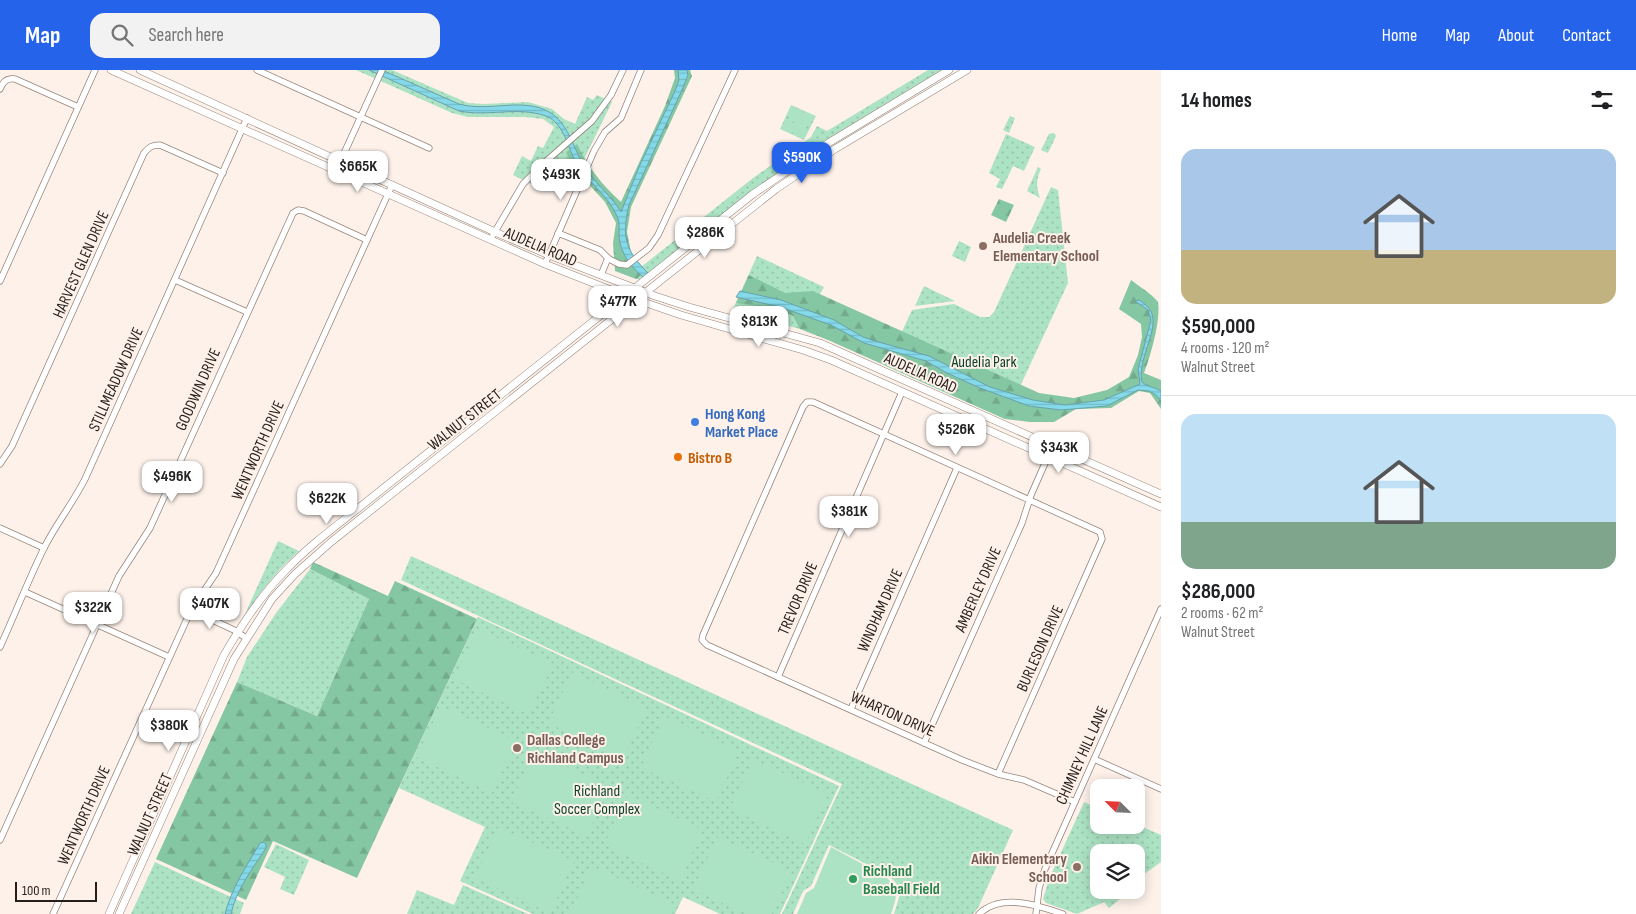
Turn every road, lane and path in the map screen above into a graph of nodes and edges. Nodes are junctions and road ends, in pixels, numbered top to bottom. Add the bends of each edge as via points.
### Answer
1 (95, 70) edge
2 (112, 70) edge
3 (140, 70) edge
4 (256, 70) edge
5 (623, 70) edge
6 (641, 70) edge
7 (735, 70) edge
8 (948, 70) edge
9 (967, 70) edge
10 (380, 73) edge
11 (0, 89) edge
12 (78, 108) junction
13 (247, 118) junction
14 (360, 118) junction
15 (242, 129) junction
16 (428, 148) dead end
17 (341, 161) junction
18 (336, 171) junction
19 (223, 173) junction
20 (392, 185) junction
21 (388, 194) junction
22 (495, 232) junction
23 (559, 232) junction
24 (489, 239) junction
25 (367, 240) junction
26 (549, 255) junction
27 (608, 258) junction
28 (545, 264) junction
29 (601, 275) junction
30 (174, 280) junction
31 (0, 281) edge
32 (636, 288) junction
33 (645, 292) junction
34 (626, 296) junction
35 (635, 300) junction
36 (247, 312) junction
37 (781, 332) junction
38 (777, 342) junction
39 (906, 380) junction
40 (902, 392) junction
41 (492, 402) junction
42 (498, 410) junction
43 (1007, 425) junction
44 (1016, 429) junction
45 (883, 434) junction
46 (1002, 437) junction
47 (1011, 440) junction
48 (1053, 445) junction
49 (1048, 457) junction
50 (418, 461) junction
51 (0, 464) edge
52 (424, 468) junction
53 (958, 468) junction
54 (1161, 494) edge
55 (1029, 500) junction
56 (1160, 505) edge
57 (350, 514) junction
58 (0, 528) edge
59 (331, 542) junction
60 (44, 548) junction
61 (24, 592) junction
62 (1161, 609) edge
63 (191, 610) junction
64 (97, 625) junction
65 (238, 632) junction
66 (246, 638) junction
67 (0, 647) edge
68 (169, 657) junction
69 (778, 677) junction
70 (851, 709) junction
71 (924, 743) junction
72 (1094, 759) junction
73 (998, 774) junction
74 (1161, 789) edge
75 (1075, 802) junction
76 (0, 840) edge
77 (125, 900) junction
78 (1037, 907) junction
79 (54, 914) edge
80 (109, 914) edge
81 (119, 914) edge
82 (124, 914) edge
83 (979, 914) edge
84 (1036, 914) edge
85 (1063, 914) edge

1 - 12 street
2 - 15 main road, AUDELIA ROAD
3 - 13 main road, AUDELIA ROAD
4 - 14 street
5 - 22 street via 604,107 523,184
6 - 23 street via 621,118 605,132 589,163
7 - 27 street via 658,235 649,248 627,265
8 - 32 main road, WALNUT STREET via 830,142 753,194
9 - 33 main road, WALNUT STREET via 782,184
10 - 14 street
11 - 12 street via 3,82 15,79
12 - 31 street
13 - 15 street, STILLMEADOW DRIVE
13 - 17 main road, AUDELIA ROAD
14 - 16 street
14 - 17 street
15 - 18 main road, AUDELIA ROAD
15 - 19 street, STILLMEADOW DRIVE
17 - 18 street
17 - 20 main road, AUDELIA ROAD
18 - 21 main road, AUDELIA ROAD
19 - 30 street, STILLMEADOW DRIVE
19 - 51 street, HARVEST GLEN DRIVE via 160,145 148,148 12,446
20 - 21 street, WENTWORTH DRIVE
20 - 22 main road, AUDELIA ROAD
21 - 24 main road, AUDELIA ROAD
21 - 25 street, WENTWORTH DRIVE
22 - 24 street
22 - 26 main road, AUDELIA ROAD
23 - 26 street
23 - 27 street via 600,250
24 - 28 main road, AUDELIA ROAD
25 - 36 street, GOODWIN DRIVE via 304,210 293,213
25 - 63 street, WENTWORTH DRIVE via 216,574
26 - 28 street
26 - 29 main road, AUDELIA ROAD
27 - 29 street
28 - 34 main road, AUDELIA ROAD
29 - 32 main road, AUDELIA ROAD
30 - 36 street
30 - 60 street, STILLMEADOW DRIVE via 77,495
32 - 33 main road, AUDELIA ROAD
32 - 34 main road, WALNUT STREET
33 - 35 main road, WALNUT STREET
33 - 37 main road, AUDELIA ROAD
34 - 35 main road, AUDELIA ROAD
34 - 41 main road, WALNUT STREET
35 - 38 main road, AUDELIA ROAD
35 - 42 main road, WALNUT STREET
36 - 64 street, GOODWIN DRIVE via 150,528 119,576
37 - 38 main road
37 - 39 main road, AUDELIA ROAD via 826,345
38 - 40 main road, AUDELIA ROAD via 831,360
39 - 40 main road
39 - 43 main road, AUDELIA ROAD
40 - 45 street, TREVOR DRIVE
40 - 46 main road, AUDELIA ROAD
41 - 42 main road
41 - 50 main road, WALNUT STREET
42 - 52 main road, WALNUT STREET
43 - 44 main road, AUDELIA ROAD
43 - 46 main road
44 - 47 main road
44 - 48 main road, AUDELIA ROAD
45 - 53 street
45 - 69 street, TREVOR DRIVE
45 - 69 street, WHARTON DRIVE via 807,402 703,635 706,645
46 - 47 main road, AUDELIA ROAD
47 - 49 main road, AUDELIA ROAD
48 - 49 street, AMBERLEY DRIVE
48 - 54 main road, AUDELIA ROAD
49 - 55 street, AMBERLEY DRIVE
49 - 56 main road, AUDELIA ROAD
50 - 52 main road
50 - 57 main road, WALNUT STREET
52 - 59 main road, WALNUT STREET
53 - 55 street
53 - 70 street, WINDHAM DRIVE
55 - 71 street, AMBERLEY DRIVE via 1022,523
55 - 73 street, BURLESON DRIVE via 1100,532 1102,540
57 - 59 main road via 330,538
57 - 65 main road, WALNUT STREET via 285,570
58 - 60 street
59 - 66 main road, WALNUT STREET via 295,574 265,609
60 - 61 street, STILLMEADOW DRIVE
61 - 64 street
61 - 67 street, STILLMEADOW DRIVE
62 - 72 street, CHIMNEY HILL LANE
63 - 65 street
63 - 68 street, WENTWORTH DRIVE
64 - 68 street
64 - 76 street, GOODWIN DRIVE
65 - 66 street
65 - 80 main road, WALNUT STREET via 224,655
66 - 77 main road, WALNUT STREET
68 - 79 street, WENTWORTH DRIVE
69 - 70 street, WHARTON DRIVE
70 - 71 street, WHARTON DRIVE
71 - 73 street, WHARTON DRIVE
72 - 74 street
72 - 75 street, CHIMNEY HILL LANE
73 - 75 street, WHARTON DRIVE via 1024,780
75 - 78 street, CHIMNEY HILL LANE via 1041,878
77 - 81 main road, WALNUT STREET
77 - 82 main road
78 - 83 street via 1004,903 992,905
78 - 84 street, CHIMNEY HILL LANE
78 - 85 street

